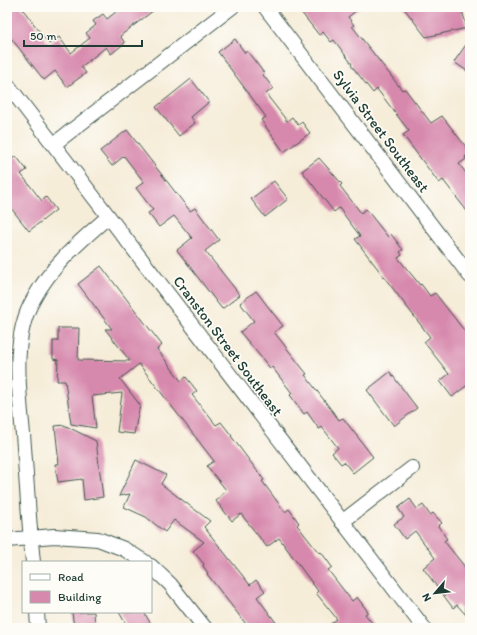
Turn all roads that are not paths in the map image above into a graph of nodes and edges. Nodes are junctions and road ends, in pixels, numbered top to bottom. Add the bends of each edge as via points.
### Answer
1 (232, 7) edge
2 (265, 7) edge
3 (7, 84) edge
4 (54, 144) junction
5 (108, 217) junction
6 (470, 276) edge
7 (412, 468) dead end
8 (342, 522) junction
9 (30, 537) junction
10 (7, 540) edge
11 (33, 561) edge
12 (143, 561) edge
13 (152, 567) edge
14 (37, 613) edge
15 (38, 628) edge
16 (205, 628) edge
17 (424, 628) edge

1 - 4 street
2 - 6 street, Sylvia Street Southeast
3 - 4 street, Cranston Street Southeast
4 - 5 street, Cranston Street Southeast
5 - 8 street, Cranston Street Southeast
5 - 9 street via 83,238 51,272 32,300 23,325 18,365
7 - 8 street
8 - 17 street, Cranston Street Southeast
9 - 10 street
9 - 11 street
9 - 12 street via 98,539 124,549
13 - 16 street via 170,584
14 - 15 street

